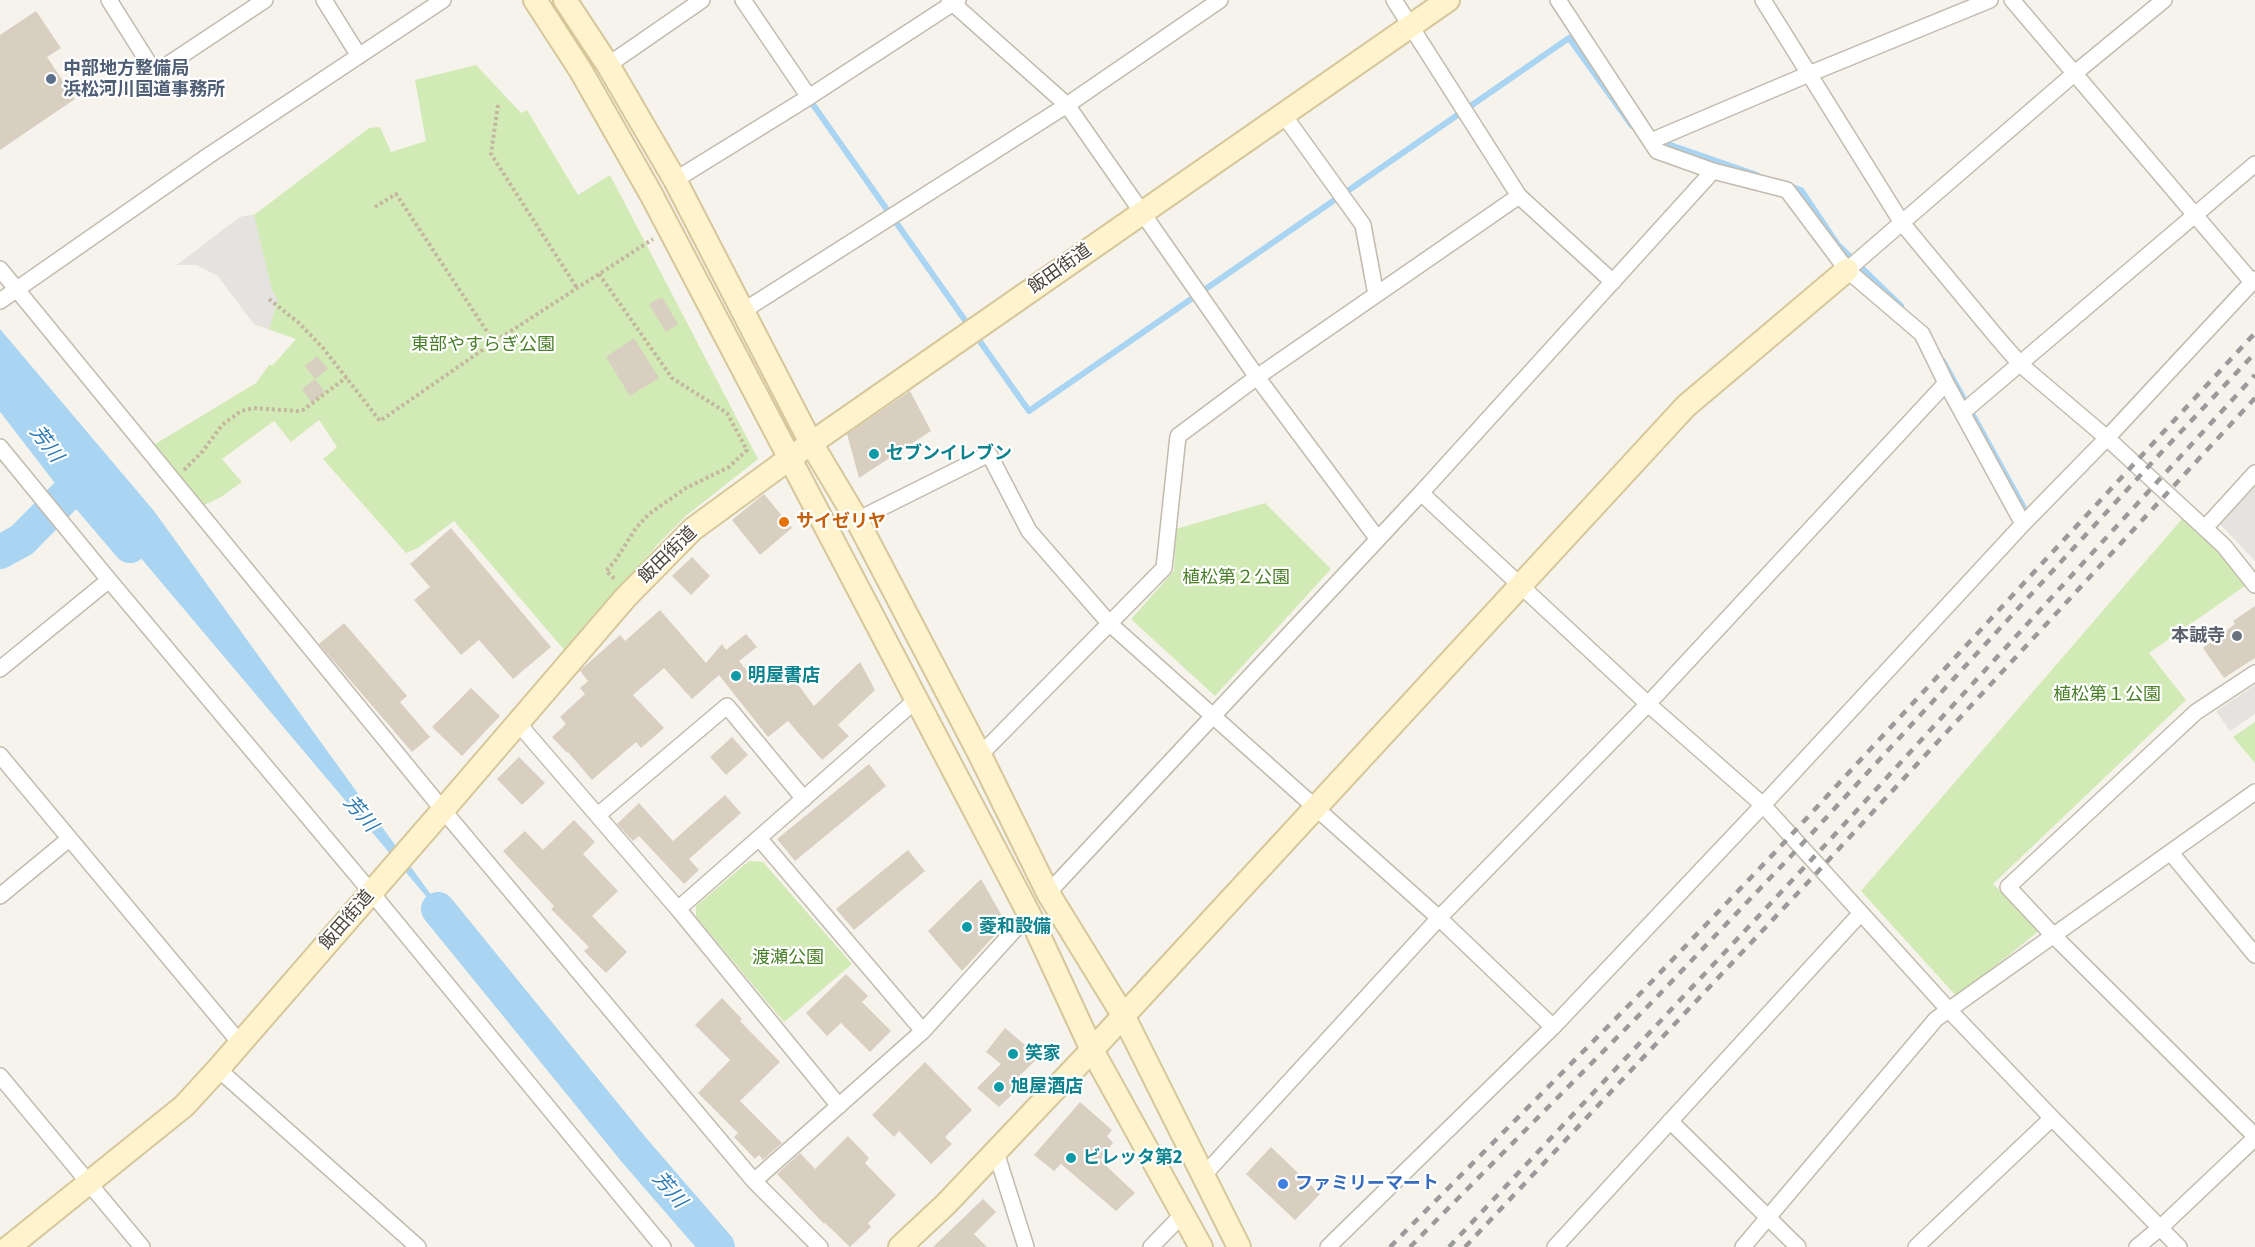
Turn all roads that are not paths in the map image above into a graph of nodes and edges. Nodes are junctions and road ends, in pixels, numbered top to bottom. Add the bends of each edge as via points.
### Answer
1 (109, 0) edge
2 (265, 0) edge
3 (324, 0) edge
4 (443, 0) edge
5 (535, 0) edge
6 (565, 0) edge
7 (702, 0) edge
8 (743, 0) edge
9 (1220, 0) edge
10 (1394, 0) edge
11 (1448, 0) edge
12 (1558, 0) edge
13 (1763, 0) edge
14 (1990, 0) edge
15 (2012, 0) edge
16 (2164, 0) edge
17 (953, 1) edge
18 (1411, 25) junction
19 (358, 56) junction
20 (608, 65) junction
21 (2075, 73) junction
22 (1809, 74) junction
23 (809, 97) junction
24 (1067, 105) junction
25 (1283, 114) junction
26 (1651, 141) junction
27 (2255, 164) edge
28 (1713, 171) junction
29 (675, 180) junction
30 (1519, 196) junction
31 (1142, 213) junction
32 (2194, 214) junction
33 (1902, 224) junction
34 (0, 269) edge
35 (1847, 270) junction
36 (2253, 280) edge
37 (1613, 282) junction
38 (9, 294) edge
39 (1376, 295) junction
40 (743, 311) junction
41 (2021, 365) junction
42 (1257, 377) junction
43 (1946, 383) junction
44 (1963, 412) junction
45 (2107, 438) junction
46 (811, 443) junction
47 (0, 447) edge
48 (790, 458) junction
49 (2255, 473) edge
50 (1421, 493) junction
51 (857, 519) junction
52 (2023, 524) junction
53 (2205, 528) junction
54 (1377, 538) junction
55 (109, 580) junction
56 (1520, 585) junction
57 (2255, 585) edge
58 (1110, 624) junction
59 (0, 669) edge
60 (2255, 673) edge
61 (916, 700) junction
62 (1648, 704) junction
63 (1212, 716) junction
64 (518, 722) junction
65 (980, 754) junction
66 (0, 755) edge
67 (2255, 792) edge
68 (804, 799) junction
69 (1763, 805) junction
70 (1316, 807) junction
71 (443, 810) junction
72 (598, 815) junction
73 (759, 838) junction
74 (69, 839) junction
75 (2171, 853) junction
76 (371, 892) junction
77 (1048, 893) junction
78 (0, 896) edge
79 (678, 909) junction
80 (1861, 913) junction
81 (1029, 914) junction
82 (1439, 918) junction
83 (2053, 935) junction
84 (2255, 955) edge
85 (1948, 1009) junction
86 (1123, 1015) junction
87 (1552, 1027) junction
88 (923, 1031) junction
89 (240, 1043) junction
90 (1092, 1050) junction
91 (218, 1069) junction
92 (0, 1076) edge
93 (839, 1106) junction
94 (2052, 1118) junction
95 (1670, 1121) junction
96 (2255, 1137) edge
97 (996, 1152) junction
98 (1203, 1176) junction
99 (89, 1181) junction
100 (754, 1181) junction
101 (1183, 1214) junction
102 (1768, 1218) junction
103 (2160, 1228) junction
104 (654, 1244) edge
105 (14, 1245) edge
106 (142, 1247) edge
107 (418, 1247) edge
108 (820, 1247) edge
109 (900, 1247) edge
110 (1026, 1247) edge
111 (1151, 1247) edge
112 (1201, 1247) edge
113 (1239, 1247) edge
114 (1328, 1247) edge
115 (1555, 1247) edge
116 (1743, 1247) edge
117 (1798, 1247) edge
118 (1916, 1247) edge
119 (2137, 1247) edge
120 (2179, 1247) edge

1 - 2 street via 155,73
3 - 19 street
4 - 19 street
5 - 48 street via 581,71 669,229
6 - 20 street
7 - 20 street
8 - 23 street
9 - 24 street
10 - 18 street
11 - 18 street, 飯田街道
12 - 26 street
13 - 22 street
14 - 22 street
15 - 21 street
16 - 21 street
17 - 23 street
17 - 24 street
18 - 25 street, 飯田街道
18 - 30 street
19 - 38 street
20 - 29 street
21 - 32 street
21 - 33 street
22 - 26 street
22 - 33 street
23 - 29 street
24 - 31 street
24 - 40 street
25 - 31 street, 飯田街道
25 - 39 street via 1363,225
26 - 28 street via 1657,151
27 - 32 street
28 - 35 street via 1787,190
28 - 37 street
29 - 40 street
30 - 37 street
30 - 39 street
31 - 42 street
31 - 46 street, 飯田街道
32 - 36 street
32 - 41 street
33 - 35 street
33 - 41 street
34 - 38 street
35 - 43 street via 1922,334
35 - 56 street via 1686,406
36 - 45 street
37 - 50 street
38 - 71 street via 173,480
39 - 42 street
40 - 46 street
41 - 44 street
41 - 45 street
42 - 54 street
42 - 58 street via 1178,436 1164,568
43 - 44 street
43 - 62 street
44 - 52 street
45 - 52 street
45 - 53 street
46 - 48 street, 飯田街道
46 - 51 street
47 - 55 street
48 - 61 street
48 - 64 street, 飯田街道 via 693,529 630,592
49 - 53 street
50 - 54 street
50 - 56 street
51 - 58 street via 989,454 1029,531
51 - 65 street
52 - 69 street
53 - 57 street
54 - 63 street
55 - 59 street
55 - 76 street
56 - 62 street
56 - 70 street
58 - 63 street
58 - 65 street
60 - 83 street via 2196,712 2008,887
61 - 68 street
61 - 81 street
62 - 69 street
62 - 82 street
63 - 70 street
63 - 77 street
64 - 71 street, 飯田街道
64 - 72 street
65 - 77 street
66 - 74 street
67 - 75 street
68 - 72 street via 728,706
68 - 73 street
69 - 80 street
69 - 87 street
70 - 82 street
70 - 86 street
71 - 76 street, 飯田街道
71 - 100 street
72 - 79 street
73 - 79 street
73 - 88 street
74 - 78 street
74 - 89 street
75 - 83 street
75 - 84 street
76 - 89 street, 飯田街道
76 - 104 street
77 - 86 street
79 - 93 street
80 - 85 street
80 - 95 street
81 - 88 street
81 - 90 street
82 - 87 street
82 - 98 street
83 - 85 street
83 - 96 street
85 - 94 street
85 - 102 street
86 - 90 street
86 - 98 street
87 - 114 street
88 - 93 street
89 - 91 street, 飯田街道
90 - 97 street
90 - 101 street
91 - 99 street, 飯田街道 via 184,1106
91 - 107 street
92 - 99 street
93 - 100 street
94 - 103 street
94 - 118 street
95 - 102 street
95 - 115 street
96 - 103 street
97 - 109 street
97 - 110 street
98 - 113 street
99 - 105 street, 飯田街道
99 - 106 street
100 - 108 street
101 - 111 street
101 - 112 street
102 - 116 street
102 - 117 street
103 - 119 street
103 - 120 street

